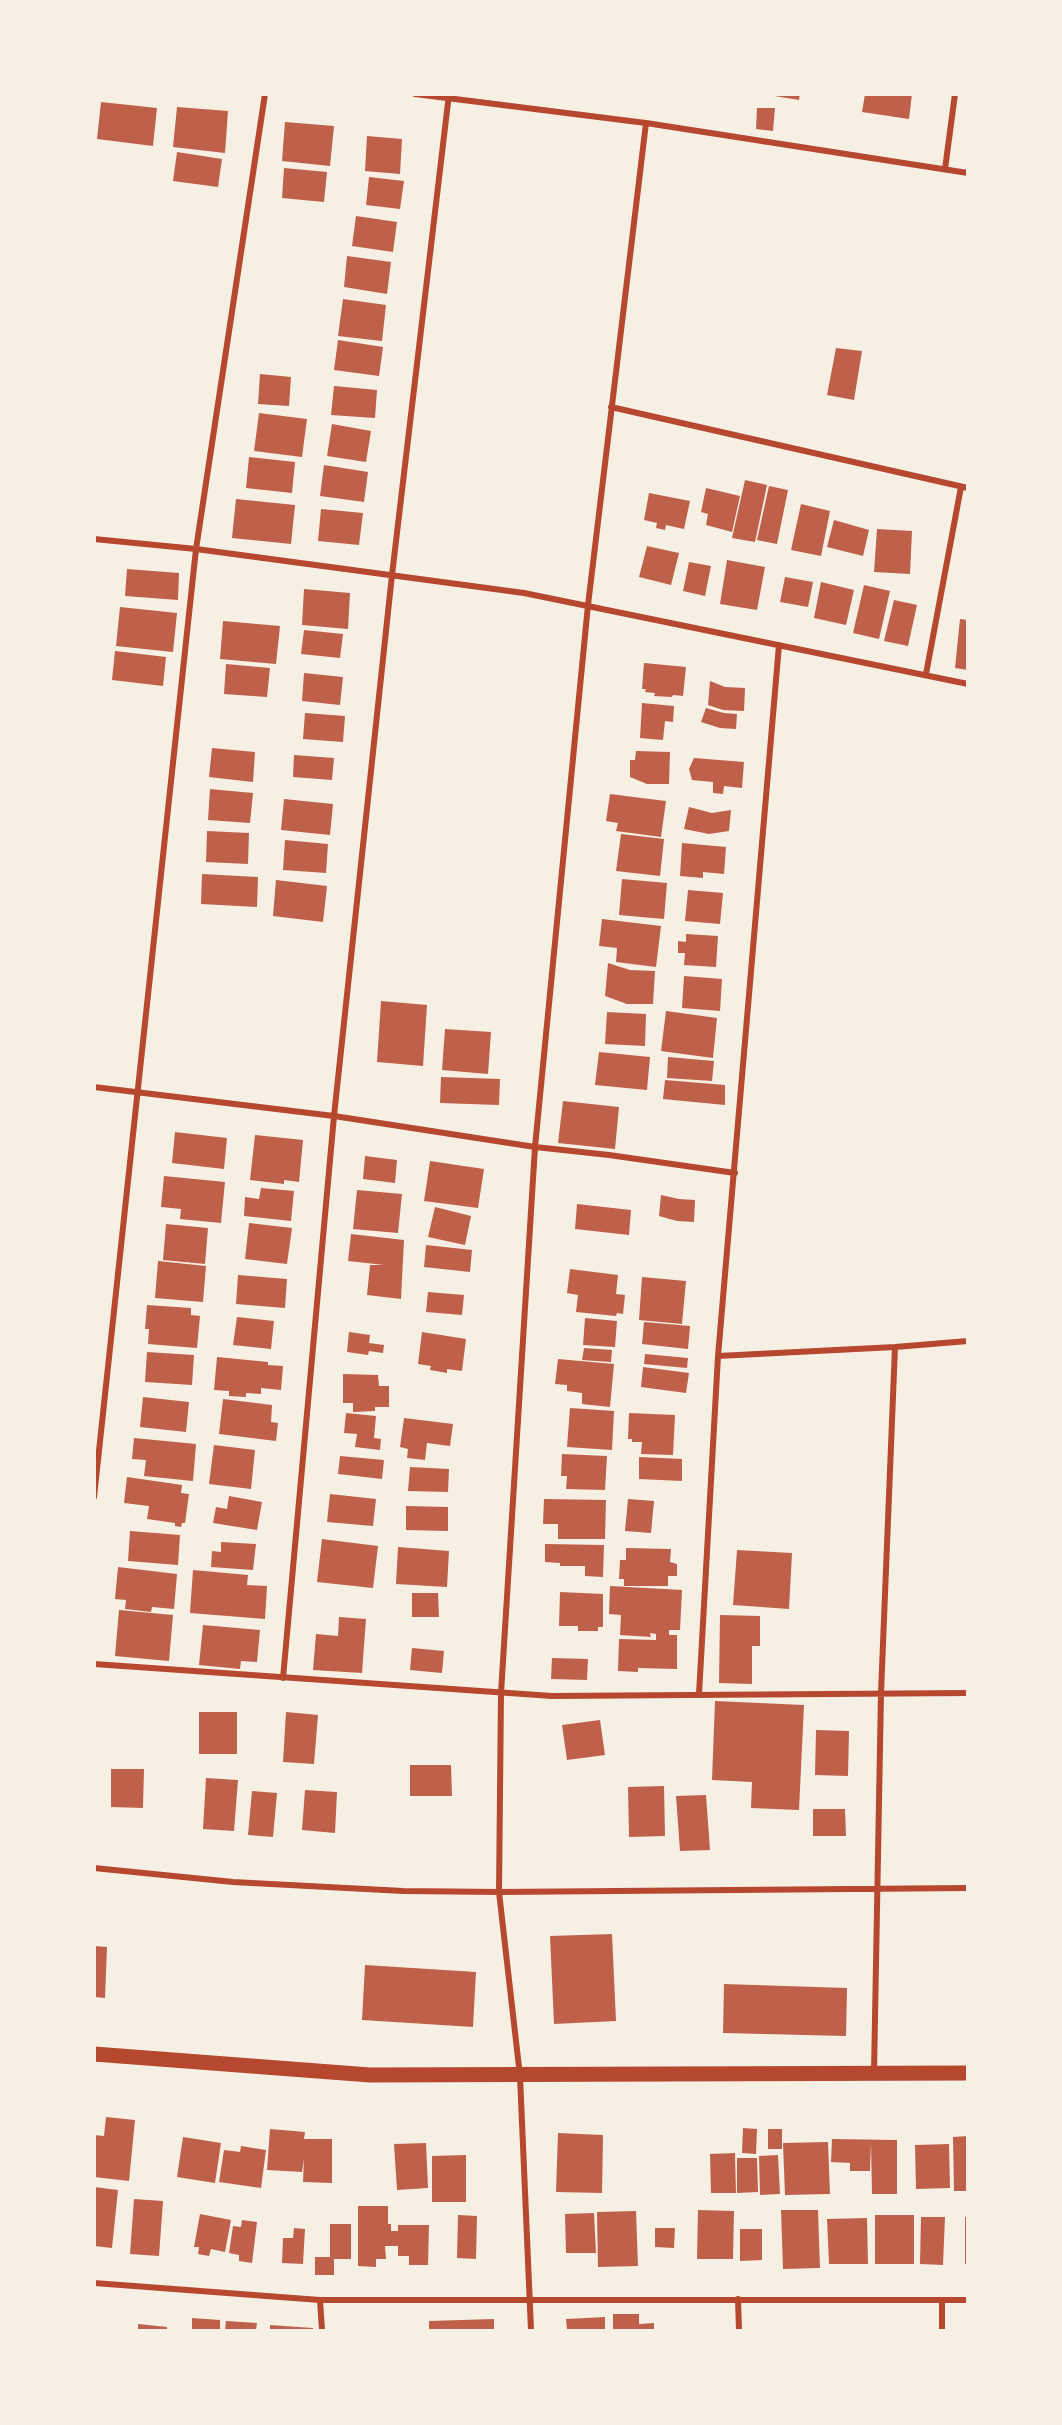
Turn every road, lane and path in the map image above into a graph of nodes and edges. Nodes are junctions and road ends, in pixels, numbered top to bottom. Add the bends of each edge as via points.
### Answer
1 (265, 94) edge
2 (415, 94) edge
3 (955, 94) edge
4 (449, 97) edge
5 (646, 123) junction
6 (945, 169) junction
7 (968, 173) edge
8 (611, 407) junction
9 (964, 488) edge
10 (94, 539) edge
11 (196, 549) junction
12 (392, 575) junction
13 (588, 605) junction
14 (779, 645) junction
15 (926, 674) junction
16 (968, 684) edge
17 (94, 1087) edge
18 (140, 1092) junction
19 (334, 1116) junction
20 (535, 1147) junction
21 (735, 1173) junction
22 (968, 1341) edge
23 (896, 1347) junction
24 (718, 1356) junction
25 (94, 1497) edge
26 (94, 1664) edge
27 (283, 1678) junction
28 (501, 1693) junction
29 (881, 1693) junction
30 (968, 1693) edge
31 (699, 1695) junction
32 (94, 1868) edge
33 (878, 1888) junction
34 (968, 1888) edge
35 (499, 1892) junction
36 (94, 2054) edge
37 (874, 2073) junction
38 (968, 2073) edge
39 (520, 2076) junction
40 (94, 2283) edge
41 (738, 2299) junction
42 (320, 2300) junction
43 (942, 2300) junction
44 (968, 2300) edge
45 (530, 2301) junction
46 (322, 2331) edge
47 (531, 2331) edge
48 (739, 2331) edge
49 (942, 2331) edge

1 - 11 street
2 - 4 street
3 - 6 street
4 - 5 street
4 - 12 street
5 - 6 street
5 - 8 street
6 - 7 street
8 - 9 street
8 - 13 street
9 - 15 street
10 - 11 street
11 - 12 street
11 - 18 street
12 - 13 street
12 - 19 street
13 - 14 street
13 - 20 street
14 - 15 street
14 - 21 street
15 - 16 street
17 - 18 street
18 - 19 street
18 - 25 street
19 - 20 street
19 - 27 street
20 - 21 street
20 - 28 street
21 - 24 street
22 - 23 street
23 - 24 street
23 - 29 street
24 - 31 street
26 - 27 street
27 - 28 street
28 - 31 street
28 - 35 street
29 - 30 street
29 - 31 street
29 - 33 street
32 - 35 street via 234,1882
33 - 34 street
33 - 35 street
33 - 37 street
35 - 39 street
36 - 39 main road via 370,2075
37 - 38 main road
37 - 39 main road
39 - 45 street
40 - 42 street
41 - 43 street
41 - 45 street
41 - 48 street
42 - 45 street
42 - 46 street
43 - 44 street
43 - 49 street
45 - 47 street

